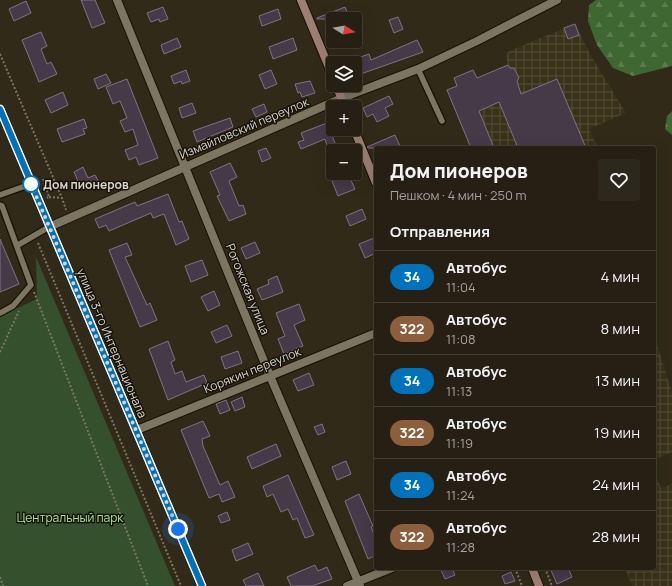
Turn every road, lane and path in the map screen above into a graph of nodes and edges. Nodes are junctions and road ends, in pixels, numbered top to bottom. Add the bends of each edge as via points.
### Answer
1 (118, 0) edge
2 (301, 0) edge
3 (557, 0) edge
4 (0, 54) edge
5 (326, 60) edge
6 (418, 69) junction
7 (339, 92) edge
8 (342, 98) junction
9 (0, 109) edge
10 (442, 120) dead end
11 (357, 136) edge
12 (186, 166) junction
13 (374, 178) edge
14 (31, 184) junction
15 (0, 195) edge
16 (49, 197) dead end
17 (62, 198) junction
18 (0, 205) edge
19 (69, 218) junction
20 (49, 227) junction
21 (35, 236) junction
22 (18, 246) junction
23 (31, 285) junction
24 (22, 305) dead end
25 (0, 313) edge
26 (374, 334) edge
27 (0, 352) edge
28 (270, 376) junction
29 (137, 430) junction
30 (388, 570) edge
31 (516, 570) edge
32 (533, 570) edge
33 (546, 570) edge
34 (0, 576) edge
35 (359, 584) edge
36 (3, 586) edge
37 (148, 586) edge
38 (181, 586) edge
39 (202, 586) edge
40 (347, 586) edge
41 (522, 586) edge
42 (539, 586) edge
43 (552, 586) edge

1 - 12 street, Рогожская улица
2 - 5 main road
3 - 6 street, Измайловский переулок via 477,42
4 - 17 path
6 - 8 street, Измайловский переулок
6 - 10 lane
7 - 8 main road
8 - 12 street, Измайловский переулок
9 - 14 main road, улица 3-го Интернационала
11 - 13 main road
12 - 19 street, Измайловский переулок
12 - 28 street, Рогожская улица
14 - 15 lane
14 - 20 main road, улица 3-го Интернационала
16 - 17 path
17 - 19 path
18 - 22 lane
19 - 20 street, Измайловский переулок
20 - 21 lane
20 - 29 main road, улица 3-го Интернационала
21 - 22 lane
21 - 38 path
22 - 23 lane
23 - 25 lane via 13,306
23 - 37 path
24 - 27 path
26 - 28 street, Корякин переулок
28 - 29 street, Корякин переулок
28 - 35 street, Рогожская улица
29 - 39 main road, улица 3-го Интернационала
30 - 35 street
31 - 41 path
32 - 42 main road
33 - 43 path
34 - 36 path
35 - 40 street

